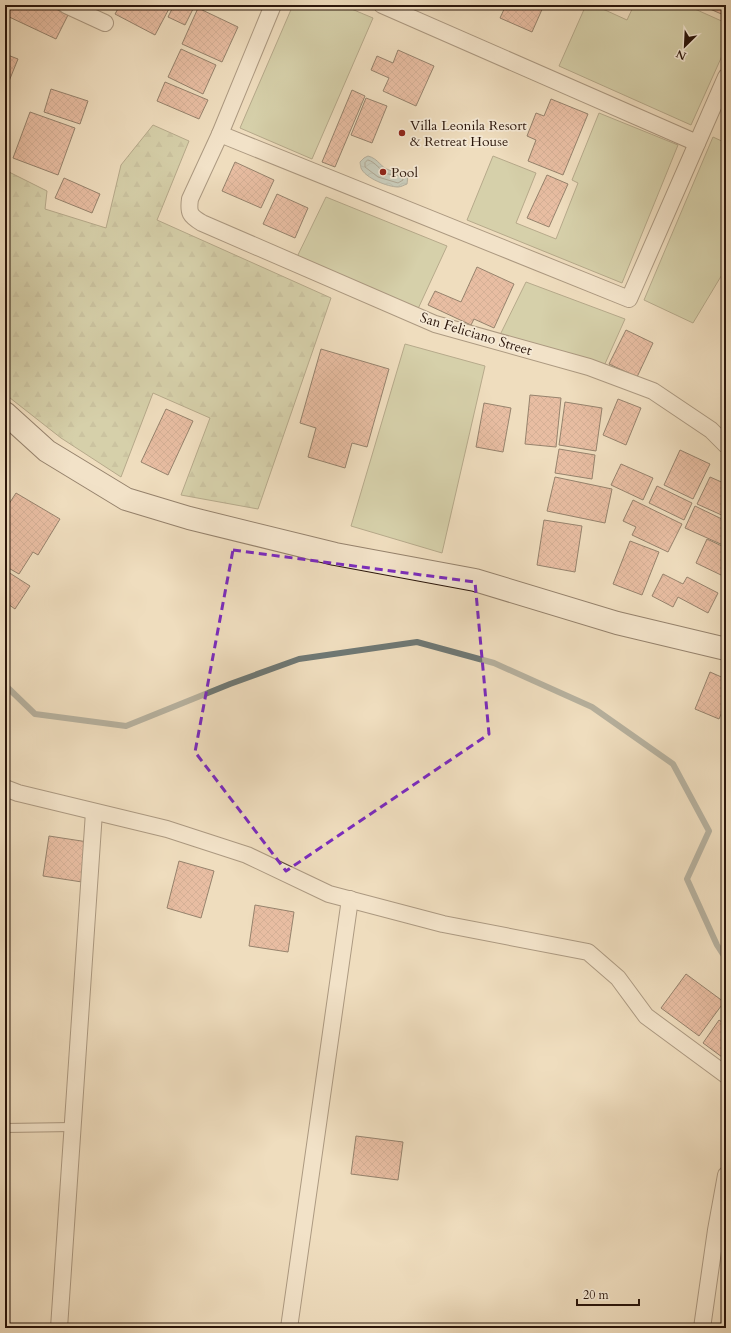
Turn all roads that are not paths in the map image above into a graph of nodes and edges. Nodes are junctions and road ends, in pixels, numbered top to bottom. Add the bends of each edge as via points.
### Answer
1 (66, 5) edge
2 (273, 5) edge
3 (382, 5) edge
4 (105, 23) dead end
5 (726, 77) edge
6 (220, 134) junction
7 (697, 143) junction
8 (5, 413) edge
9 (726, 445) edge
10 (726, 649) edge
11 (5, 788) edge
12 (94, 812) junction
13 (350, 899) junction
14 (726, 1075) edge
15 (73, 1127) junction
16 (5, 1128) edge
17 (726, 1175) edge
18 (59, 1328) edge
19 (289, 1328) edge
20 (702, 1328) edge

1 - 4 street
2 - 6 street
3 - 7 street
5 - 7 street
6 - 7 street via 629,300
6 - 9 street, San Feliciano Street via 190,199 189,210 193,218 435,324 589,367 653,391 711,430
8 - 10 street via 47,451 126,499 189,518 335,554 475,580 617,623
11 - 12 street
12 - 13 street via 167,829 248,855 329,894
12 - 15 street
13 - 14 street via 443,924 588,952 618,978 646,1016
13 - 19 street
15 - 16 lane
15 - 18 street
17 - 20 street

